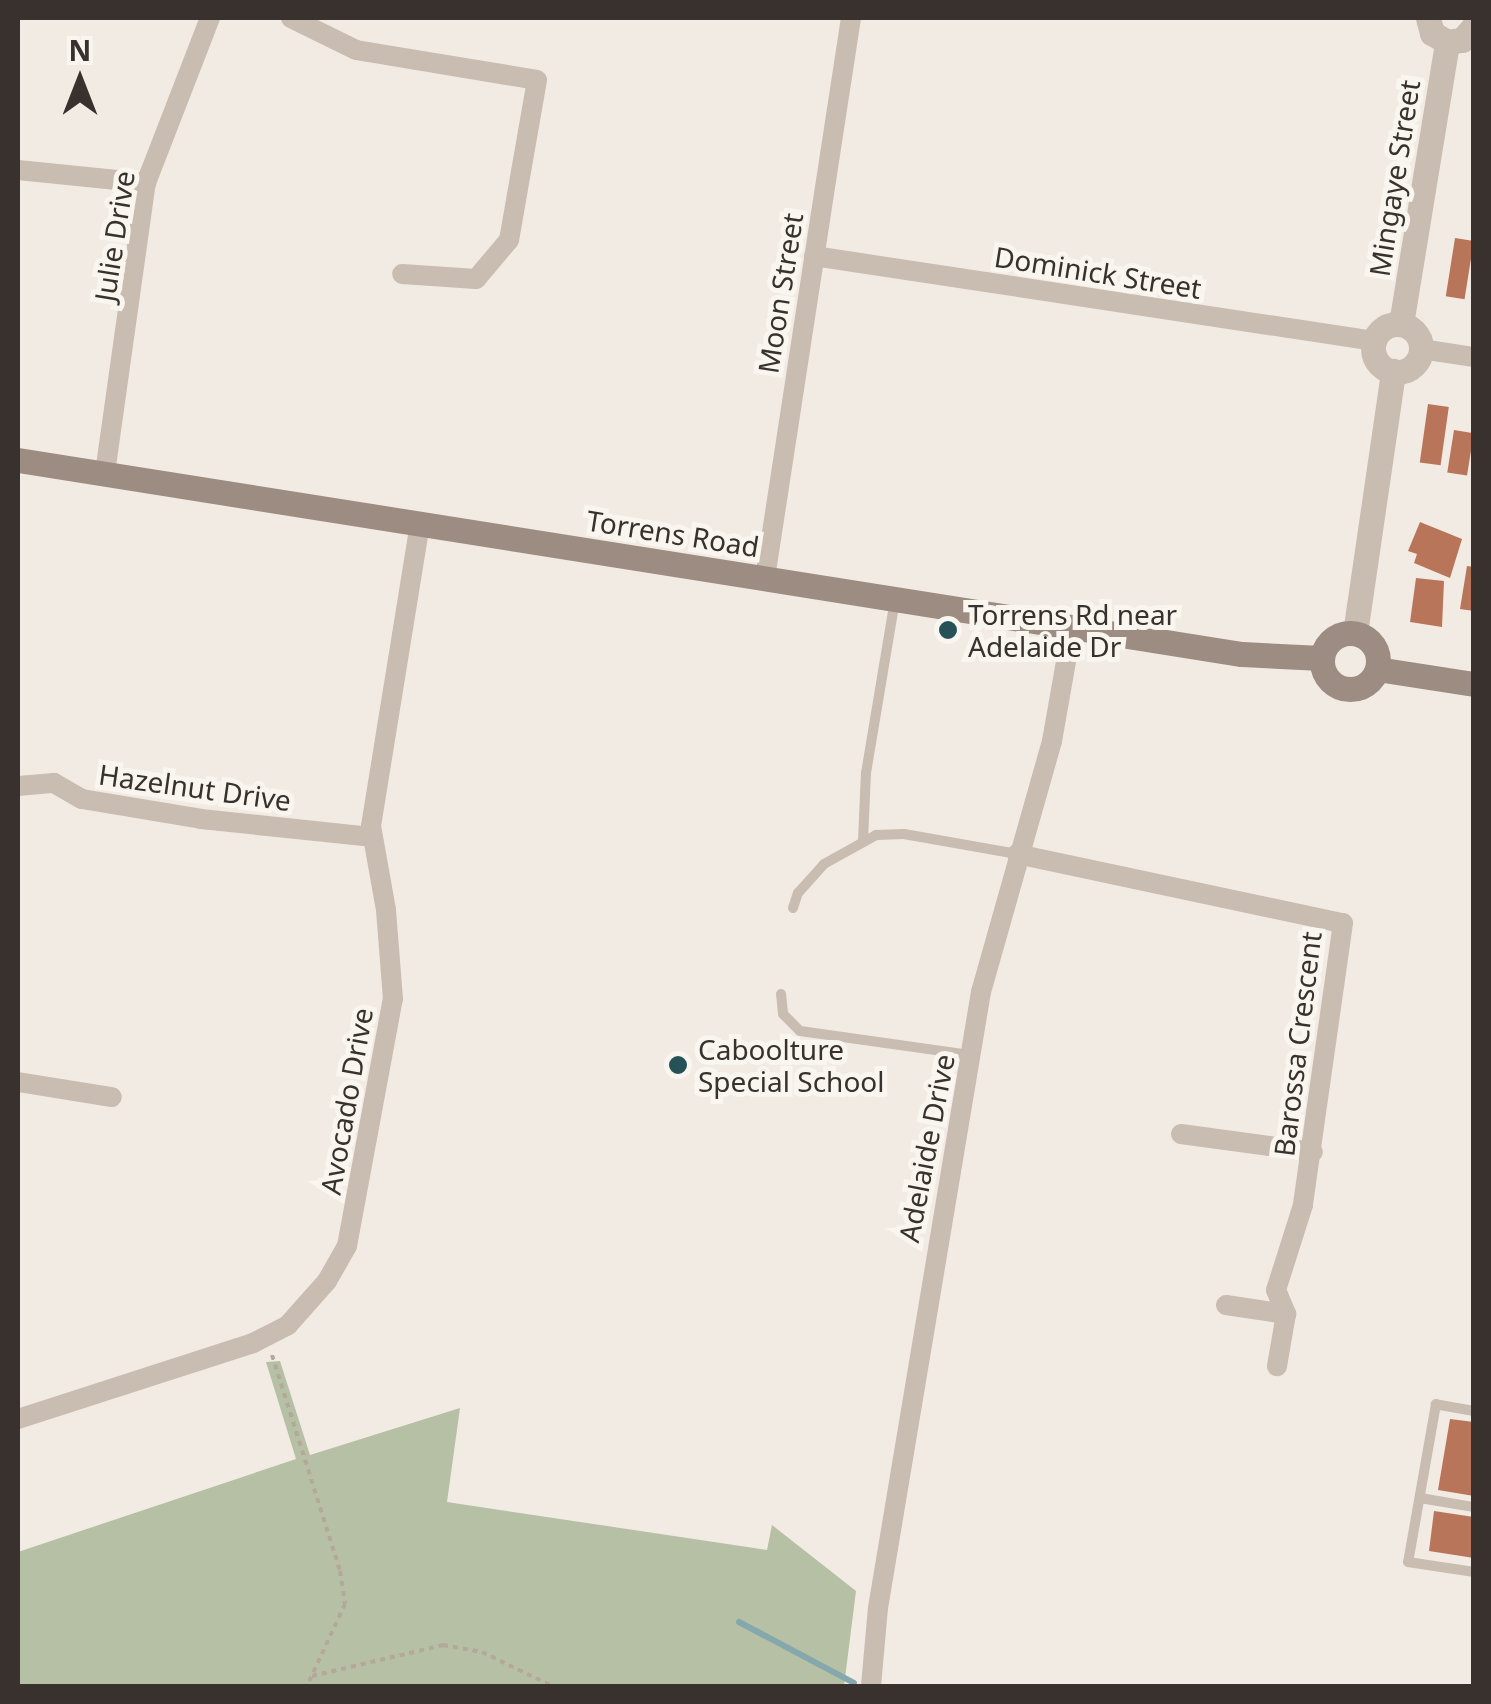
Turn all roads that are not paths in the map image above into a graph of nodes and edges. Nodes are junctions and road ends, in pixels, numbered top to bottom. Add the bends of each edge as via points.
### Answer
1 (210, 18) edge
2 (291, 18) edge
3 (851, 18) edge
4 (1428, 18) edge
5 (1474, 26) edge
6 (1447, 42) junction
7 (18, 170) edge
8 (146, 183) junction
9 (814, 256) junction
10 (402, 274) dead end
11 (1401, 324) junction
12 (1374, 341) junction
13 (1421, 349) junction
14 (1474, 358) edge
15 (1393, 371) junction
16 (18, 460) edge
17 (106, 473) junction
18 (420, 525) junction
19 (765, 578) junction
20 (895, 600) junction
21 (1072, 627) junction
22 (1355, 633) junction
23 (1321, 658) junction
24 (1377, 669) junction
25 (1474, 684) edge
26 (18, 786) edge
27 (371, 838) junction
28 (863, 841) junction
29 (1017, 854) junction
30 (794, 908) dead end
31 (781, 994) dead end
32 (972, 1055) junction
33 (18, 1082) edge
34 (112, 1097) dead end
35 (1181, 1134) dead end
36 (1312, 1152) junction
37 (1226, 1306) dead end
38 (1286, 1314) junction
39 (1277, 1366) dead end
40 (1474, 1411) edge
41 (18, 1419) edge
42 (1420, 1498) junction
43 (1474, 1508) edge
44 (1474, 1572) edge
45 (872, 1686) edge

1 - 8 street, Julie Drive
2 - 10 street via 356,50 537,80 509,240 476,279
3 - 9 street, Moon Street
4 - 6 street via 1432,33
5 - 6 street via 1462,40
6 - 11 street, Mingaye Street
7 - 8 street
8 - 17 street, Julie Drive
9 - 12 street, Dominick Street
9 - 19 street, Moon Street
11 - 12 street via 1382,328
11 - 13 street via 1417,334
12 - 15 street via 1376,360
13 - 14 street
13 - 15 street via 1412,366
15 - 22 street
16 - 17 main road, Torrens Road
17 - 18 main road, Torrens Road
18 - 19 main road, Torrens Road
18 - 27 street, Avocado Drive
19 - 20 main road, Torrens Road
20 - 21 main road, Torrens Road
20 - 28 lane via 866,773
21 - 23 main road, Torrens Road via 1242,654
21 - 29 street, Adelaide Drive via 1052,741
22 - 23 main road via 1336,636
22 - 24 main road via 1376,650
23 - 24 main road via 1331,682 1348,689 1366,684
24 - 25 main road
26 - 27 street, Hazelnut Drive via 54,784 82,799
27 - 41 street, Avocado Drive via 386,910 393,998 348,1246 328,1281 288,1325 253,1343
28 - 29 lane via 904,834
28 - 30 lane via 810,877
29 - 32 street, Adelaide Drive via 980,992
29 - 36 street, Barossa Crescent via 1343,923
31 - 32 lane via 783,1014 800,1032
32 - 45 street, Adelaide Drive via 942,1202 878,1608
33 - 34 street
35 - 36 street
36 - 38 street, Barossa Crescent via 1276,1290
37 - 38 street
38 - 39 street, Barossa Crescent
40 - 42 lane via 1436,1404
42 - 43 lane
42 - 44 lane via 1408,1562

